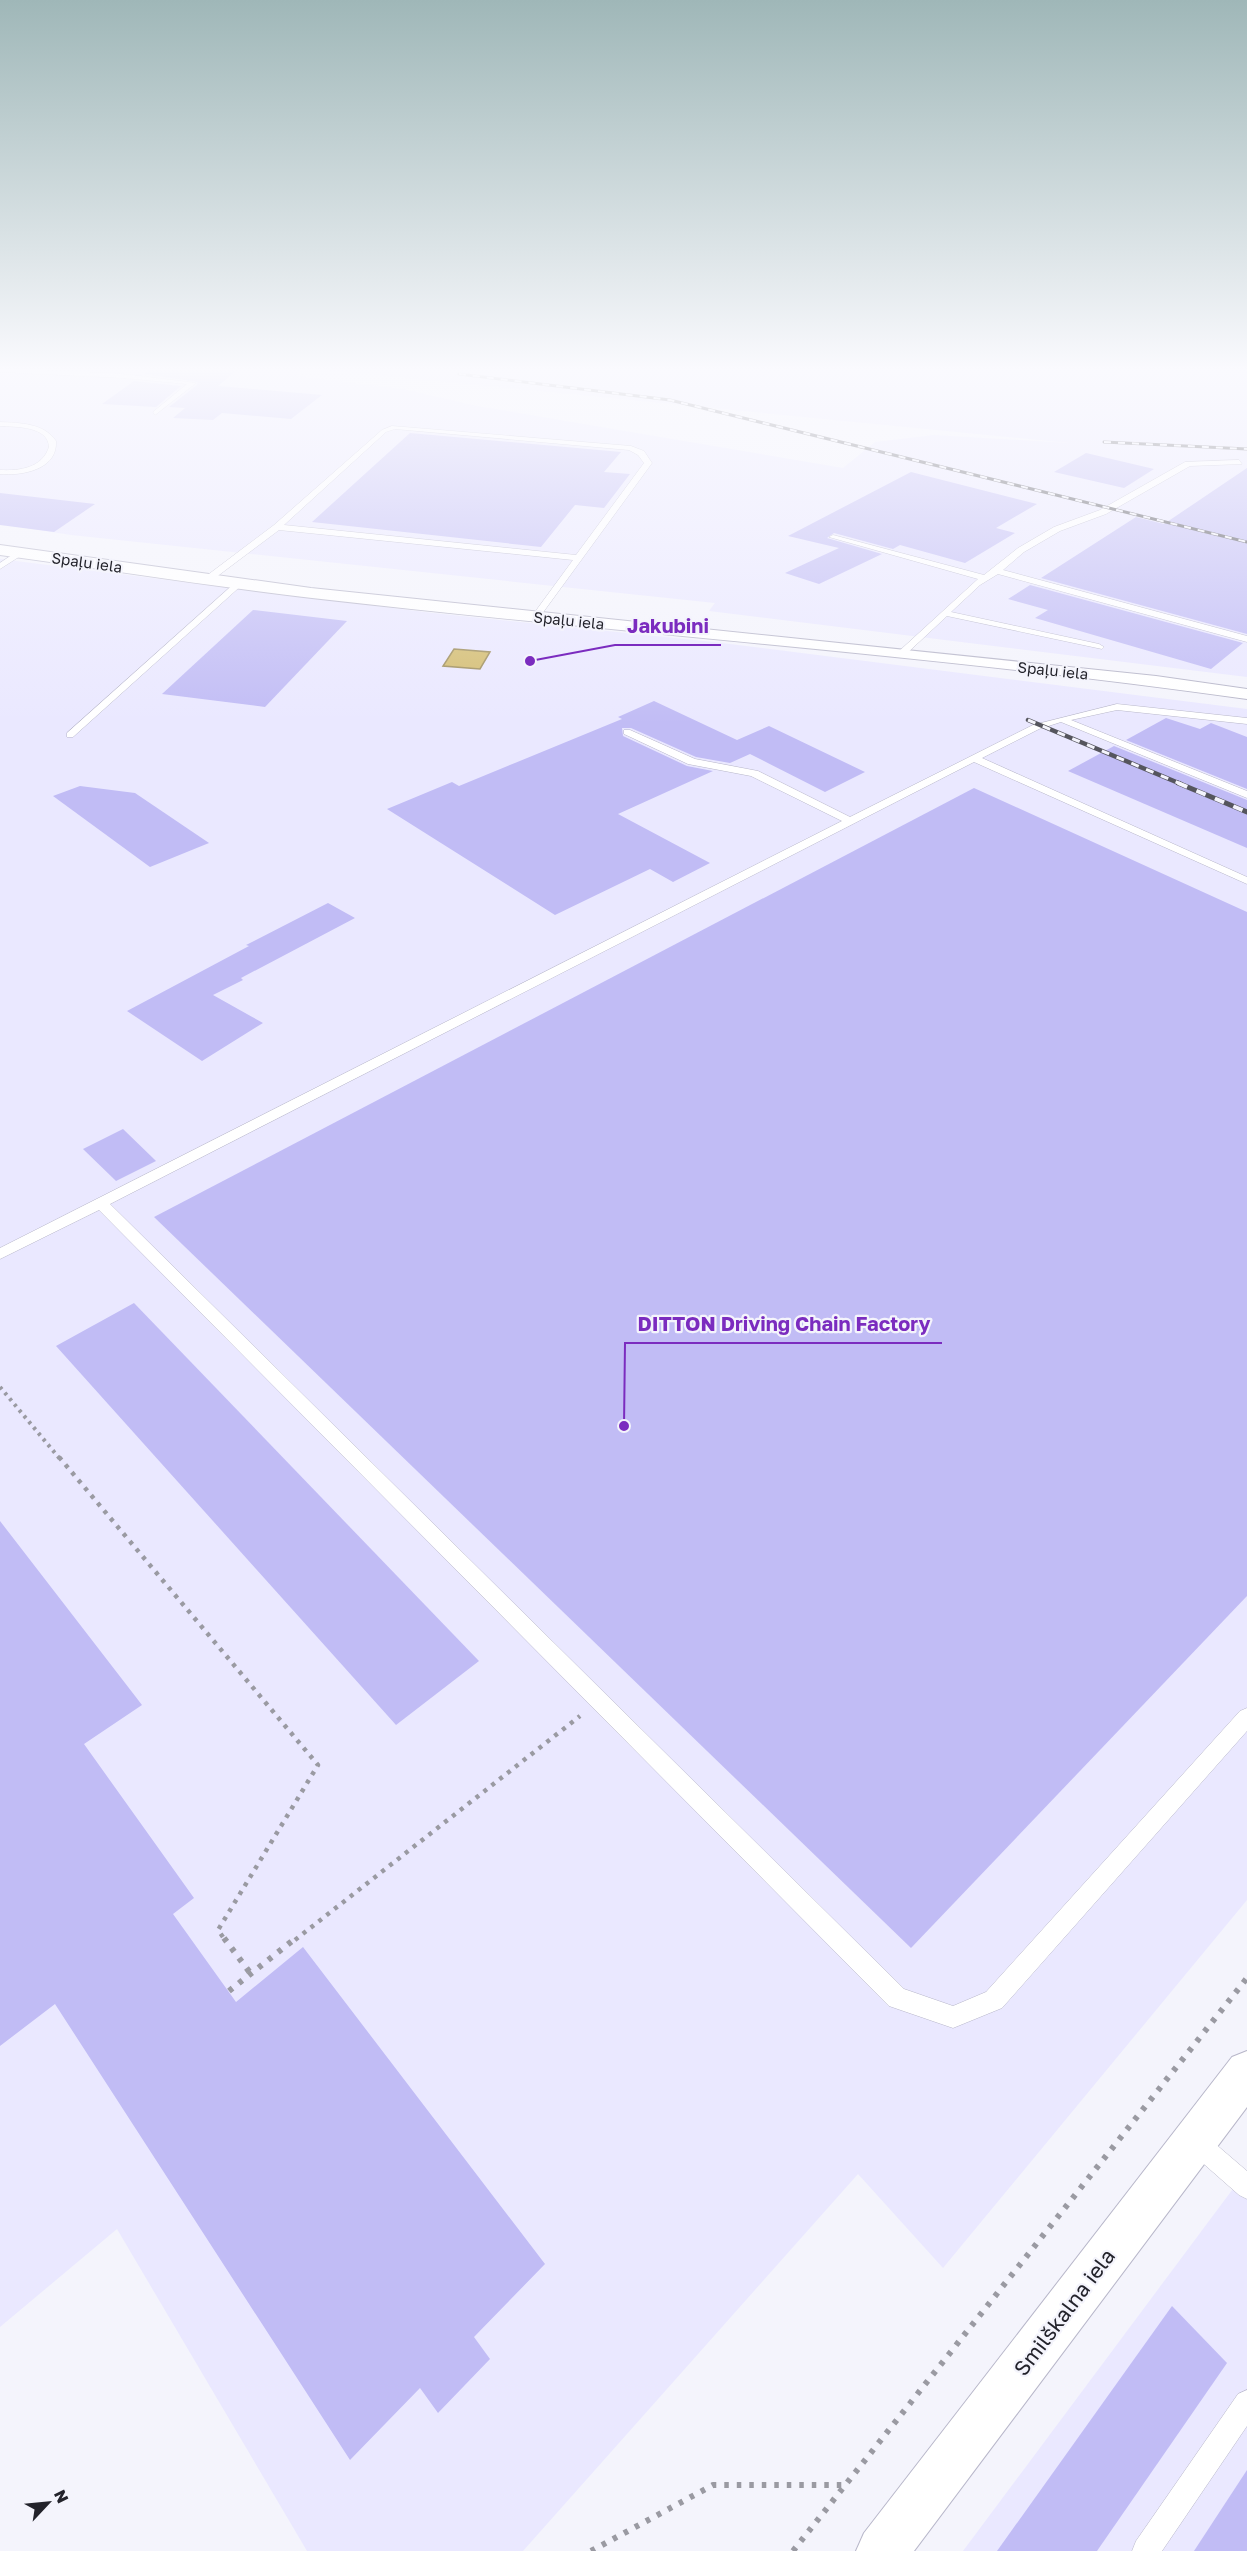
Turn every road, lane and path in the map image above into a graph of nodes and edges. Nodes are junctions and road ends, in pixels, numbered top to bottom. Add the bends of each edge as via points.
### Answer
1 (323, 486) edge
2 (632, 486) edge
3 (1149, 486) edge
4 (277, 527) junction
5 (833, 537) dead end
6 (0, 550) edge
7 (21, 553) junction
8 (580, 558) junction
9 (0, 567) edge
10 (997, 571) junction
11 (984, 578) junction
12 (208, 579) junction
13 (239, 584) junction
14 (944, 613) junction
15 (536, 616) junction
16 (1247, 639) edge
17 (1099, 647) dead end
18 (900, 655) junction
19 (1247, 694) edge
20 (1061, 719) junction
21 (1247, 722) edge
22 (627, 732) dead end
23 (70, 735) dead end
24 (975, 759) junction
25 (1247, 795) edge
26 (852, 822) junction
27 (1247, 881) edge
28 (101, 1203) junction
29 (0, 1254) edge
30 (0, 1387) edge
31 (599, 1701) junction
32 (1247, 1717) edge
33 (251, 1974) junction
34 (1247, 1978) edge
35 (229, 1991) dead end
36 (1247, 2072) edge
37 (1195, 2141) junction
38 (1247, 2187) edge
39 (1247, 2403) edge
40 (845, 2485) junction
41 (591, 2551) edge
42 (793, 2551) edge
43 (882, 2551) edge
44 (1146, 2551) edge

1 - 4 lane
2 - 8 lane
3 - 10 lane via 1103,512 1057,529 1021,550
4 - 8 lane
4 - 12 lane
5 - 11 lane
6 - 7 street, Spaļu iela
7 - 9 lane
7 - 12 street, Spaļu iela
8 - 15 lane
10 - 11 lane
10 - 16 lane
11 - 14 lane
12 - 13 street, Spaļu iela
13 - 15 street, Spaļu iela
13 - 23 lane
14 - 17 lane
14 - 18 lane
15 - 18 street, Spaļu iela
18 - 19 street, Spaļu iela
20 - 21 lane via 1117,707
20 - 24 lane
20 - 25 lane
22 - 26 lane via 692,762 754,773
24 - 26 lane
24 - 27 lane
26 - 28 lane
28 - 29 lane
28 - 31 lane
30 - 33 path via 318,1765 218,1930
31 - 32 lane via 897,1998 953,2018 994,2000
31 - 33 path
33 - 35 path
34 - 40 path
36 - 37 street, Smilškalna iela
37 - 38 lane
37 - 43 street, Smilškalna iela
39 - 44 lane
40 - 41 path via 713,2485
40 - 42 path

